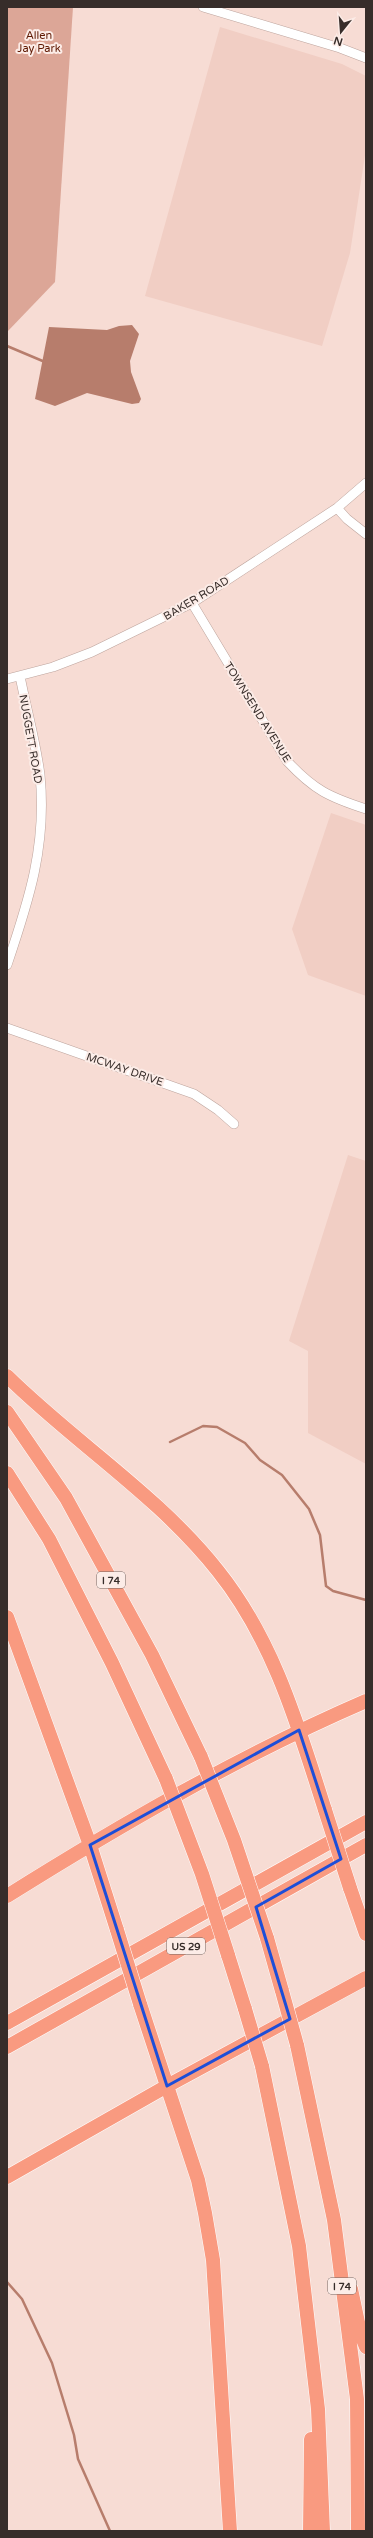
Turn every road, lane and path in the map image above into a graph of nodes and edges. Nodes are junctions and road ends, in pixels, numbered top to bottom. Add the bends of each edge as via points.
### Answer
1 (203, 7) edge
2 (366, 58) edge
3 (366, 483) edge
4 (337, 508) junction
5 (366, 534) edge
6 (192, 603) junction
7 (20, 676) junction
8 (7, 679) edge
9 (366, 809) edge
10 (7, 965) edge
11 (7, 1028) edge
12 (234, 1124) dead end
13 (7, 1376) edge
14 (7, 1412) edge
15 (7, 1473) edge
16 (7, 1617) edge
17 (366, 1701) edge
18 (299, 1730) junction
19 (366, 1822) edge
20 (90, 1844) junction
21 (366, 1845) edge
22 (7, 1896) edge
23 (366, 1934) edge
24 (366, 1978) edge
25 (7, 2023) edge
26 (7, 2047) edge
27 (167, 2086) junction
28 (7, 2177) edge
29 (334, 2220) junction
30 (366, 2347) edge
31 (313, 2359) junction
32 (230, 2531) edge
33 (310, 2531) edge
34 (323, 2531) edge
35 (358, 2531) edge

1 - 2 street
3 - 4 street, BAKER ROAD
4 - 5 street
4 - 6 street, BAKER ROAD
6 - 7 street, BAKER ROAD via 92,652
6 - 9 street, TOWNSEND AVENUE via 287,762 306,782 329,796
7 - 8 street, BAKER ROAD
7 - 10 street, NUGGETT ROAD via 40,774 42,820 32,889
11 - 12 street, MCWAY DRIVE via 194,1094
13 - 18 highway via 36,1404 169,1517 218,1571 250,1616 277,1667
14 - 29 highway, I 74, bridge via 66,1498 152,1655 201,1757 234,1840 267,1938 297,2045
15 - 31 highway, bridge via 52,1546 112,1664 166,1779 202,1874 262,2066 300,2246
16 - 20 highway
17 - 18 highway
18 - 20 highway
18 - 23 highway, bridge
19 - 25 highway, US 29
20 - 22 highway
20 - 27 highway, bridge
21 - 26 highway, US 29
24 - 27 highway
27 - 28 highway
27 - 32 highway via 198,2180 213,2260
29 - 30 highway via 360,2332
29 - 35 highway, I 74 via 357,2399
31 - 33 highway via 310,2396
31 - 34 highway via 321,2459

